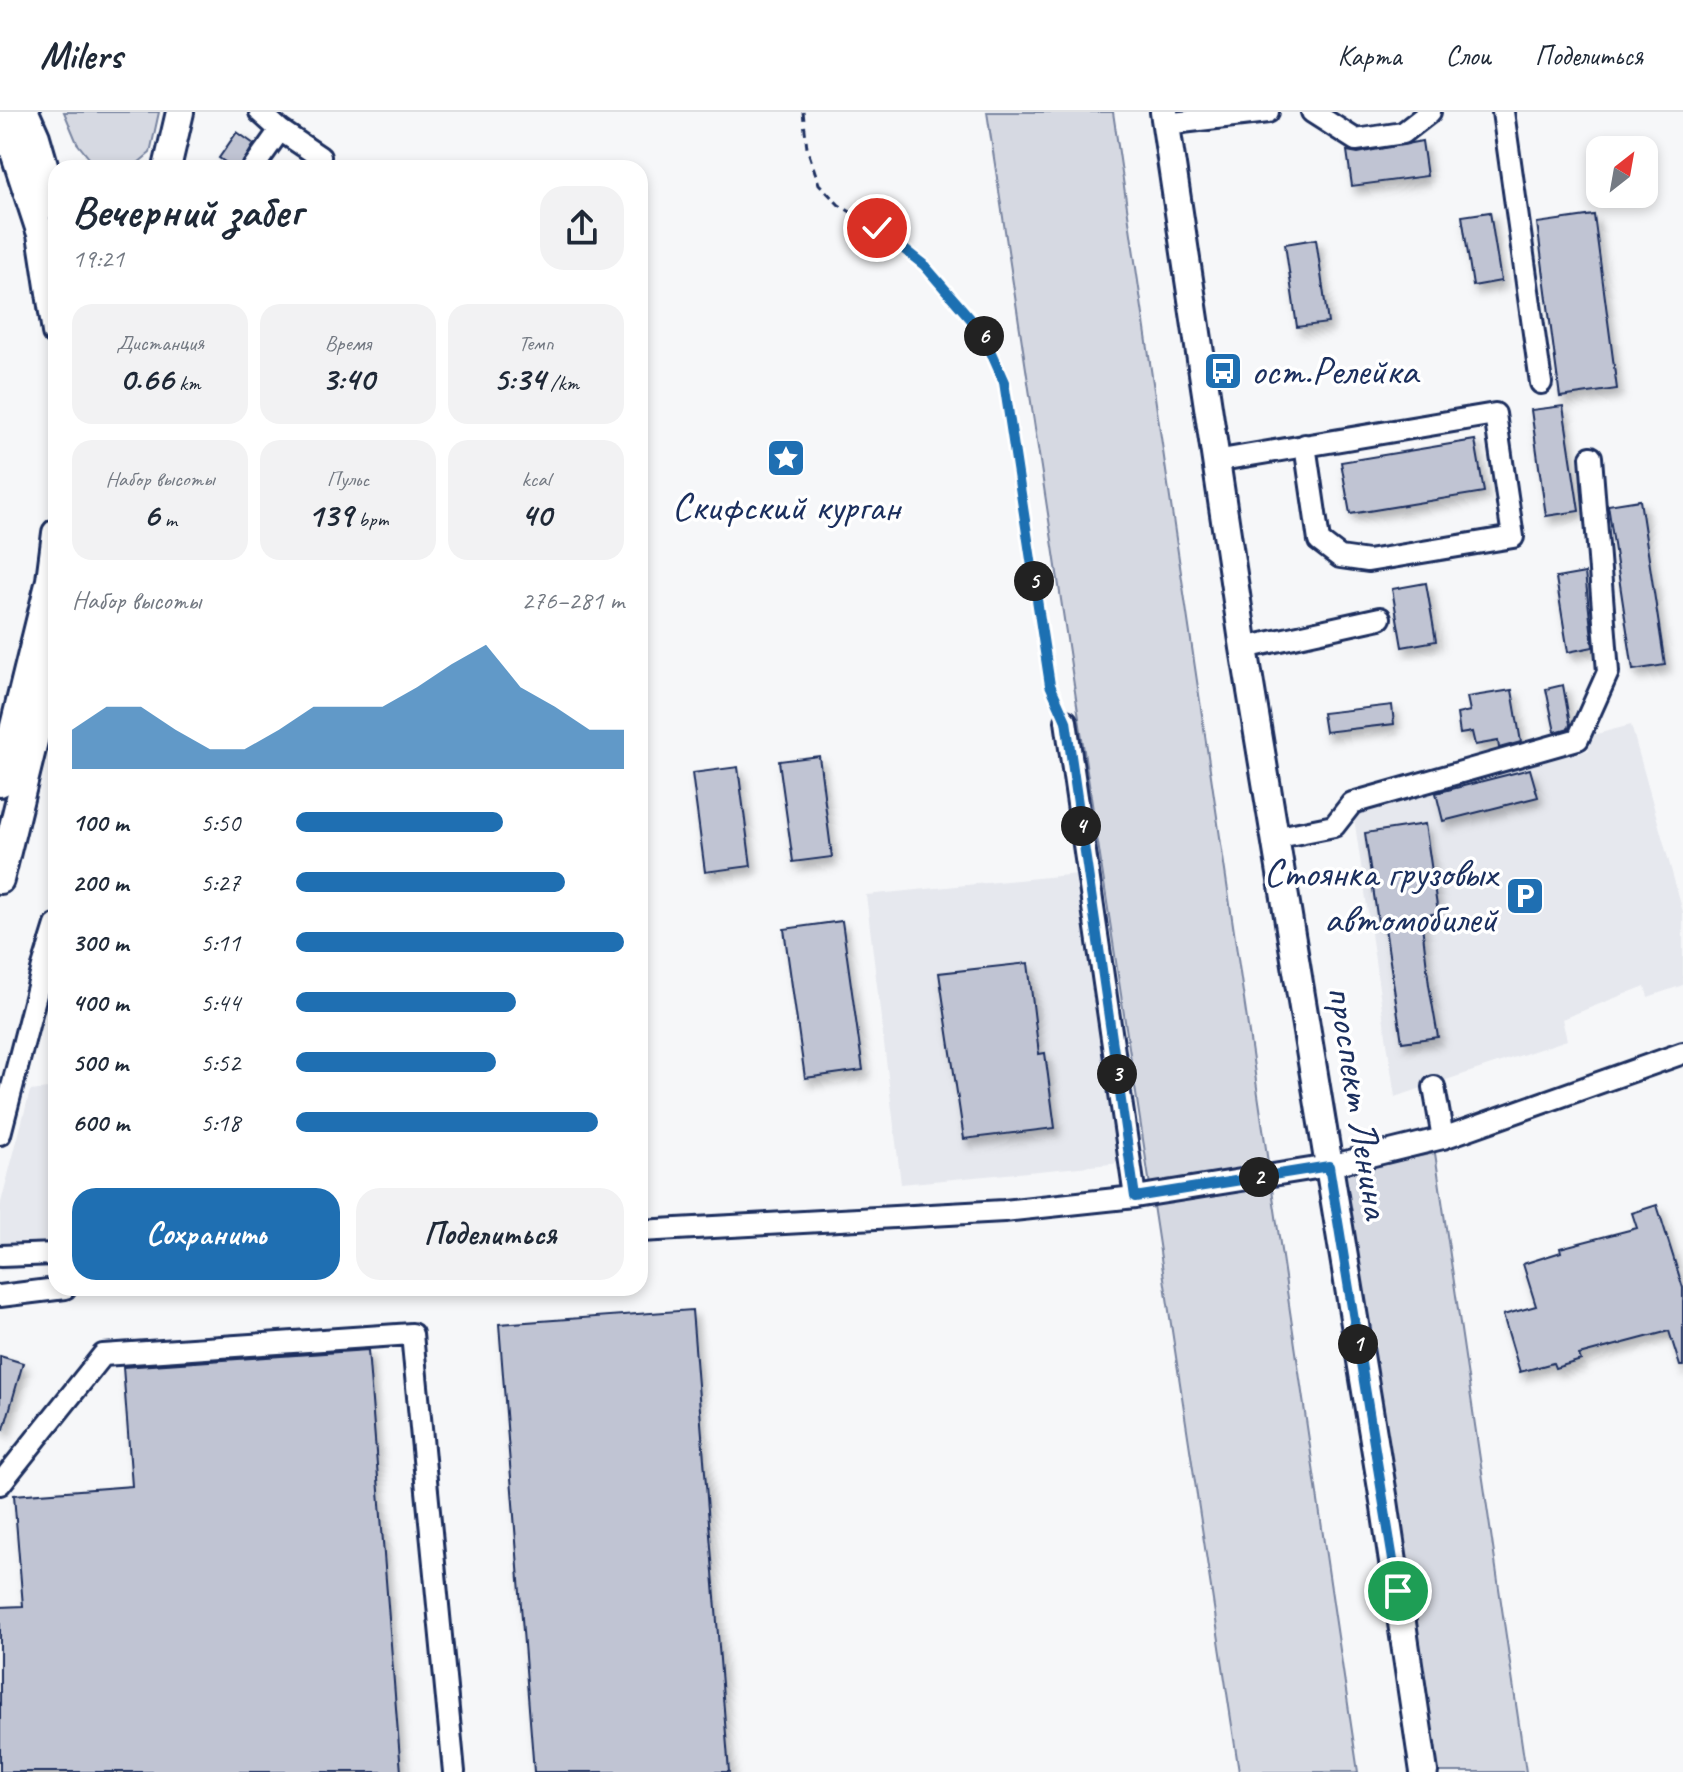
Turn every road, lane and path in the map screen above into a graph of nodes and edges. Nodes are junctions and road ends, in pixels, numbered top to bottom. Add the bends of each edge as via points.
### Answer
1 (1, 112) edge
2 (25, 112) edge
3 (180, 112) edge
4 (260, 112) edge
5 (803, 112) edge
6 (1268, 112) edge
7 (1312, 112) edge
8 (1430, 112) edge
9 (1503, 112) edge
10 (1159, 116) edge
11 (1200, 116) edge
12 (280, 130) junction
13 (169, 160) edge
14 (259, 160) edge
15 (318, 160) edge
16 (0, 173) edge
17 (48, 178) edge
18 (46, 266) junction
19 (48, 279) edge
20 (1541, 383) dead end
21 (1305, 445) junction
22 (1591, 457) dead end
23 (1215, 461) junction
24 (48, 588) edge
25 (1380, 618) dead end
26 (1244, 648) junction
27 (48, 684) edge
28 (1066, 721) joint
29 (0, 783) edge
30 (1274, 838) junction
31 (0, 880) edge
32 (48, 951) edge
33 (1683, 1053) edge
34 (1434, 1087) dead end
35 (0, 1134) edge
36 (1443, 1138) junction
37 (1321, 1167) junction
38 (1135, 1197) junction
39 (648, 1231) edge
40 (48, 1254) edge
41 (0, 1256) edge
42 (48, 1290) edge
43 (0, 1296) edge
44 (0, 1484) edge
45 (454, 1772) edge
46 (1409, 1772) edge
47 (1424, 1772) edge

1 - 18 main road via 41,234
2 - 17 main road
3 - 13 main road
4 - 12 street
5 - 28 path via 819,184 839,205 924,265 982,332 1004,382 1050,685
6 - 11 street
7 - 8 street via 1356,140 1403,133
9 - 20 street
10 - 11 street
10 - 23 main road, проспект Ленина
10 - 37 main road, проспект Ленина
12 - 14 street
12 - 15 street
16 - 18 main road
18 - 19 main road
21 - 21 street via 1495,414 1513,537 1368,561 1340,557 1319,541
21 - 23 street
22 - 30 street via 1608,672 1578,739 1352,803 1334,826
23 - 26 main road, проспект Ленина
24 - 29 main road
25 - 26 street
26 - 30 main road, проспект Ленина
27 - 31 main road
28 - 38 street
30 - 37 main road, проспект Ленина
32 - 35 street
33 - 36 street
34 - 36 street
36 - 37 street
37 - 38 street
37 - 46 main road, проспект Ленина
37 - 47 main road, проспект Ленина via 1384,1501
38 - 39 street via 1004,1211
40 - 41 street
42 - 43 street
44 - 45 street via 103,1355 412,1334

